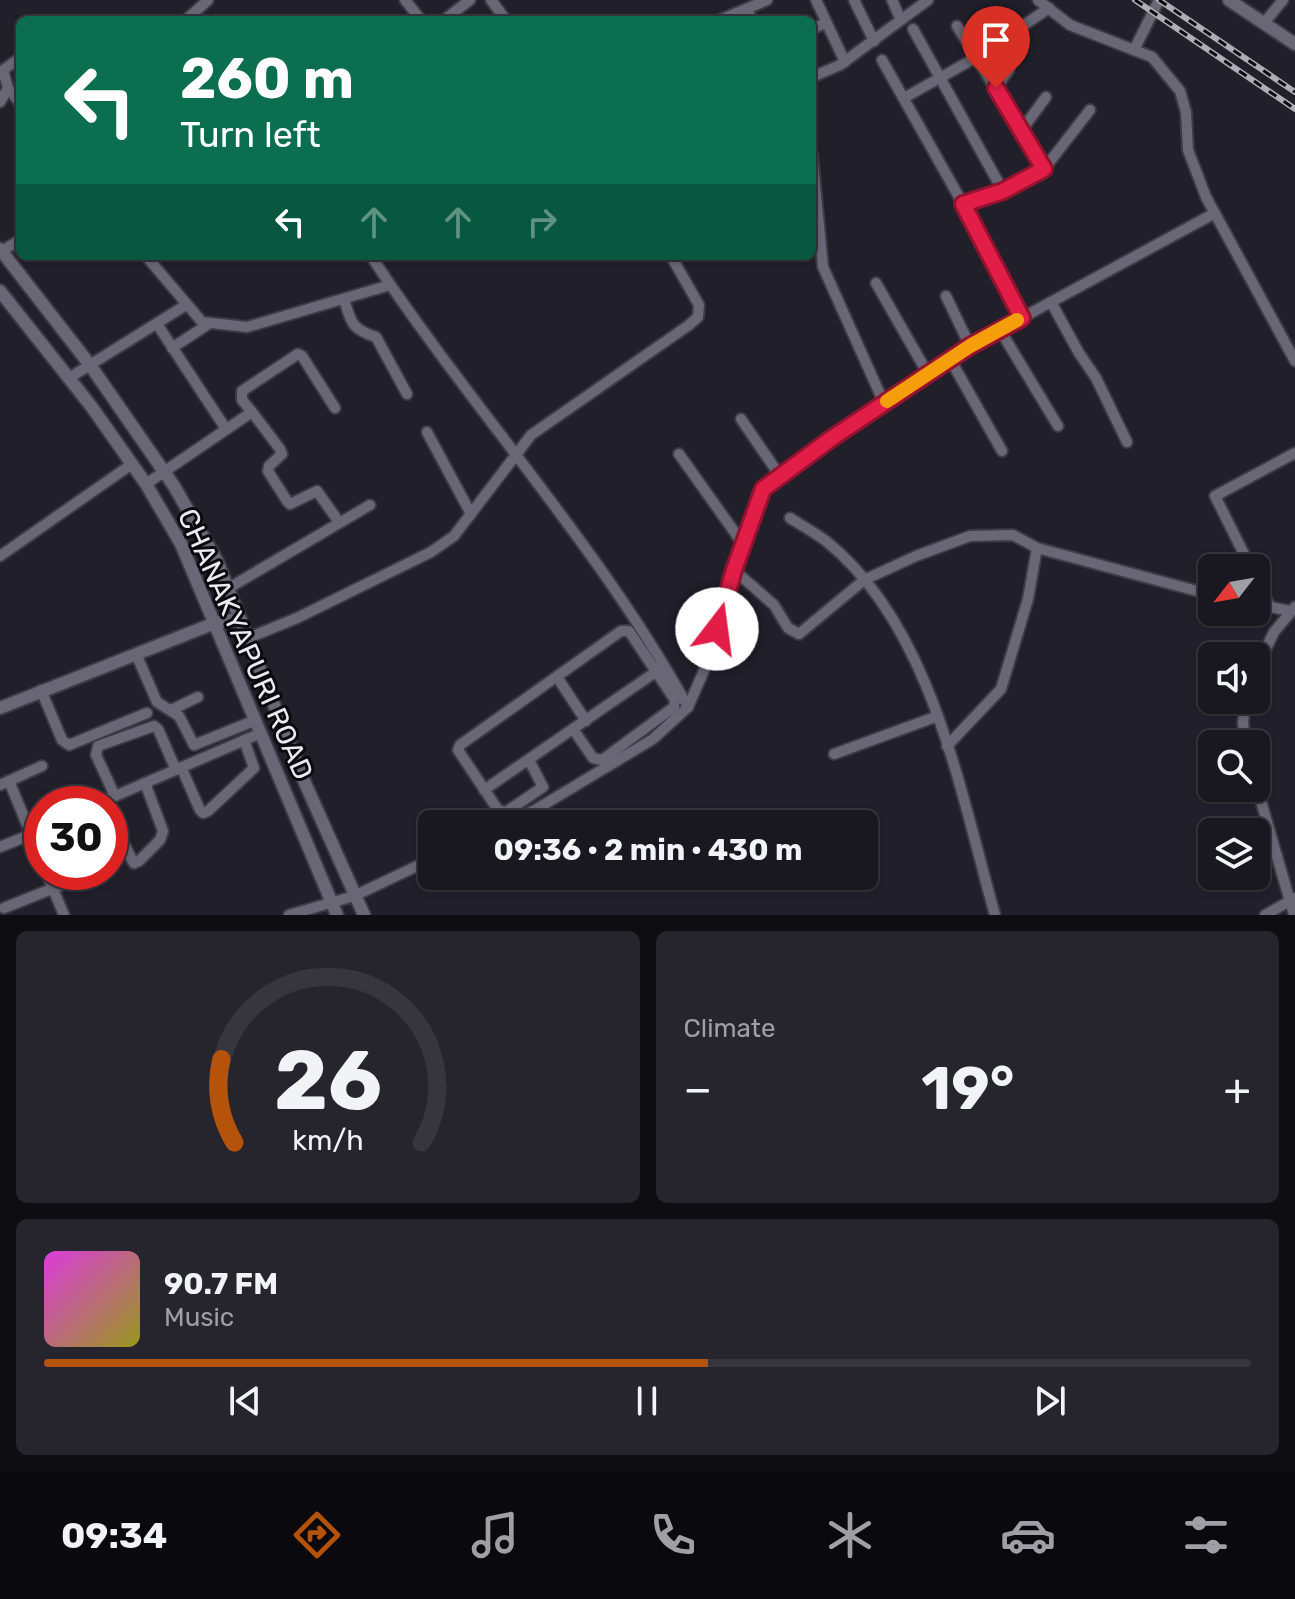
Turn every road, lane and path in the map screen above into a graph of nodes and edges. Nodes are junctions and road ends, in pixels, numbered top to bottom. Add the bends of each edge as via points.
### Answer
1 (208, 0) edge
2 (405, 0) edge
3 (470, 0) edge
4 (767, 0) edge
5 (816, 0) edge
6 (854, 0) edge
7 (892, 0) edge
8 (928, 0) edge
9 (1038, 0) edge
10 (1159, 0) edge
11 (1229, 0) edge
12 (1283, 0) edge
13 (1049, 8) junction
14 (747, 9) junction
15 (190, 16) edge
16 (418, 16) edge
17 (450, 16) edge
18 (730, 16) edge
19 (750, 16) edge
20 (901, 20) junction
21 (826, 23) junction
22 (1264, 23) junction
23 (957, 26) dead end
24 (816, 27) edge
25 (913, 29) dead end
26 (874, 41) junction
27 (1295, 44) edge
28 (1134, 50) junction
29 (977, 57) junction
30 (882, 60) dead end
31 (845, 62) junction
32 (1, 68) edge
33 (1009, 70) dead end
34 (816, 75) edge
35 (940, 77) junction
36 (8, 88) junction
37 (996, 88) junction
38 (1046, 97) dead end
39 (16, 98) edge
40 (904, 98) junction
41 (0, 102) edge
42 (1090, 110) dead end
43 (1021, 131) junction
44 (1044, 169) junction
45 (1003, 191) junction
46 (816, 195) edge
47 (963, 204) junction
48 (1215, 213) junction
49 (0, 251) edge
50 (149, 260) edge
51 (374, 260) edge
52 (673, 260) edge
53 (876, 283) dead end
54 (390, 285) junction
55 (0, 291) edge
56 (946, 296) dead end
57 (344, 299) junction
58 (1051, 302) junction
59 (186, 305) junction
60 (1022, 318) junction
61 (210, 323) junction
62 (157, 324) junction
63 (1000, 330) junction
64 (970, 346) junction
65 (172, 348) junction
66 (950, 359) junction
67 (1295, 361) edge
68 (90, 365) junction
69 (928, 374) junction
70 (69, 378) junction
71 (407, 394) dead end
72 (884, 403) junction
73 (335, 408) dead end
74 (252, 412) junction
75 (741, 419) dead end
76 (1058, 426) dead end
77 (226, 429) junction
78 (427, 432) dead end
79 (1127, 442) dead end
80 (1002, 451) dead end
81 (1295, 453) edge
82 (516, 454) junction
83 (679, 454) dead end
84 (132, 464) junction
85 (165, 472) junction
86 (780, 476) junction
87 (146, 484) junction
88 (370, 505) dead end
89 (471, 514) junction
90 (790, 518) dead end
91 (339, 522) junction
92 (743, 544) junction
93 (1037, 548) junction
94 (1244, 554) edge
95 (0, 556) edge
96 (734, 570) junction
97 (864, 580) junction
98 (227, 589) junction
99 (1198, 592) edge
100 (1270, 607) edge
101 (1293, 609) edge
102 (238, 619) junction
103 (215, 623) junction
104 (248, 638) junction
105 (1269, 642) edge
106 (136, 654) junction
107 (661, 669) junction
108 (557, 677) junction
109 (41, 690) junction
110 (198, 697) dead end
111 (688, 707) junction
112 (0, 708) edge
113 (171, 710) junction
114 (147, 713) dead end
115 (938, 716) junction
116 (586, 721) junction
117 (258, 726) junction
118 (573, 729) junction
119 (244, 740) junction
120 (947, 746) junction
121 (834, 754) dead end
122 (529, 760) junction
123 (42, 766) dead end
124 (178, 768) junction
125 (4, 783) edge
126 (145, 783) junction
127 (110, 786) edge
128 (128, 790) edge
129 (484, 790) junction
130 (1261, 802) edge
131 (535, 810) edge
132 (24, 821) edge
133 (24, 837) edge
134 (0, 847) edge
135 (128, 852) edge
136 (418, 866) edge
137 (48, 890) edge
138 (54, 890) edge
139 (354, 896) junction
140 (1291, 899) edge
141 (331, 901) junction
142 (4, 908) dead end
143 (64, 915) edge
144 (289, 915) edge
145 (337, 915) edge
146 (364, 915) edge
147 (995, 915) edge
148 (1265, 915) edge
149 (1294, 915) edge

1 - 15 street
2 - 16 street
3 - 17 street
4 - 14 street
5 - 21 street
6 - 26 street
7 - 20 street
8 - 20 street
9 - 13 street
10 - 28 street
11 - 22 street
12 - 22 street
13 - 28 street via 1070,25
13 - 29 street
14 - 18 street
14 - 19 street
20 - 26 street
21 - 24 street
21 - 31 street
22 - 27 street
23 - 29 street
25 - 35 street
26 - 31 street
28 - 48 street via 1152,57 1180,91 1188,150
29 - 35 street
29 - 37 street
30 - 40 street
31 - 34 street
32 - 36 street
33 - 37 street
35 - 40 street
35 - 45 street
36 - 39 street
36 - 41 street
37 - 43 street
38 - 43 street
40 - 47 street
42 - 44 street
43 - 44 street
44 - 45 street
45 - 47 street
46 - 72 street via 823,267
47 - 60 street
48 - 58 street
48 - 67 street
49 - 68 street
50 - 59 street
51 - 54 street
52 - 82 street via 699,305 698,317 531,435
53 - 69 street
54 - 57 street
54 - 82 street
55 - 70 street, CHANAKYAPURI ROAD
56 - 64 street
57 - 61 street via 247,327
57 - 71 street via 352,324 376,337
58 - 60 street
58 - 79 street
59 - 61 street
59 - 62 street
60 - 63 street
61 - 65 street
62 - 65 street
62 - 68 street
63 - 64 street
63 - 76 street
64 - 66 street
65 - 77 street
66 - 69 street
66 - 80 street
68 - 70 street
68 - 85 street
69 - 72 street
70 - 84 street, CHANAKYAPURI ROAD
72 - 86 street
73 - 74 street via 298,354 242,391
74 - 77 street
74 - 91 street via 282,454 268,471 287,501 317,491
75 - 86 street
77 - 85 street
78 - 89 street
81 - 94 street via 1215,496
82 - 89 street
82 - 107 street via 654,645
83 - 92 street
84 - 87 street, CHANAKYAPURI ROAD
84 - 95 street
85 - 87 street
85 - 98 street via 217,561
86 - 92 street via 763,489
87 - 103 street, CHANAKYAPURI ROAD via 181,544
88 - 91 street
89 - 104 street via 454,536 431,552
90 - 97 street via 826,542
91 - 98 street
92 - 96 street
93 - 97 street via 1013,535 970,536
93 - 99 street
93 - 120 street via 1001,689
96 - 97 street via 799,634
96 - 111 street via 709,659
97 - 115 street via 903,637
98 - 102 street
100 - 101 street
101 - 105 street
102 - 103 street
102 - 104 street
103 - 106 street
103 - 117 street, CHANAKYAPURI ROAD
104 - 139 street
106 - 109 street
106 - 113 street via 157,702
107 - 108 street via 625,631
107 - 111 street
107 - 116 street
107 - 118 street via 674,707 602,760 593,758
108 - 116 street
108 - 129 street via 460,745 459,754
109 - 112 street
109 - 114 street via 69,745
110 - 113 street
111 - 131 street via 653,739
113 - 117 street via 194,745
115 - 120 street
115 - 121 street
116 - 118 street
117 - 119 street
117 - 141 street, CHANAKYAPURI ROAD
118 - 122 street
119 - 124 street
119 - 124 street via 254,768 208,811 200,810
120 - 147 street
122 - 129 street
122 - 129 street via 541,790 506,812 498,810
123 - 125 street
124 - 126 street
124 - 127 street via 154,726 98,746 96,755
125 - 132 street
126 - 128 street
126 - 135 street via 163,836 139,861 134,863
130 - 140 street
133 - 134 street
136 - 139 street
137 - 142 street
138 - 143 street
139 - 141 street
139 - 146 street
140 - 148 street
140 - 149 street
141 - 144 street
141 - 145 street, CHANAKYAPURI ROAD

